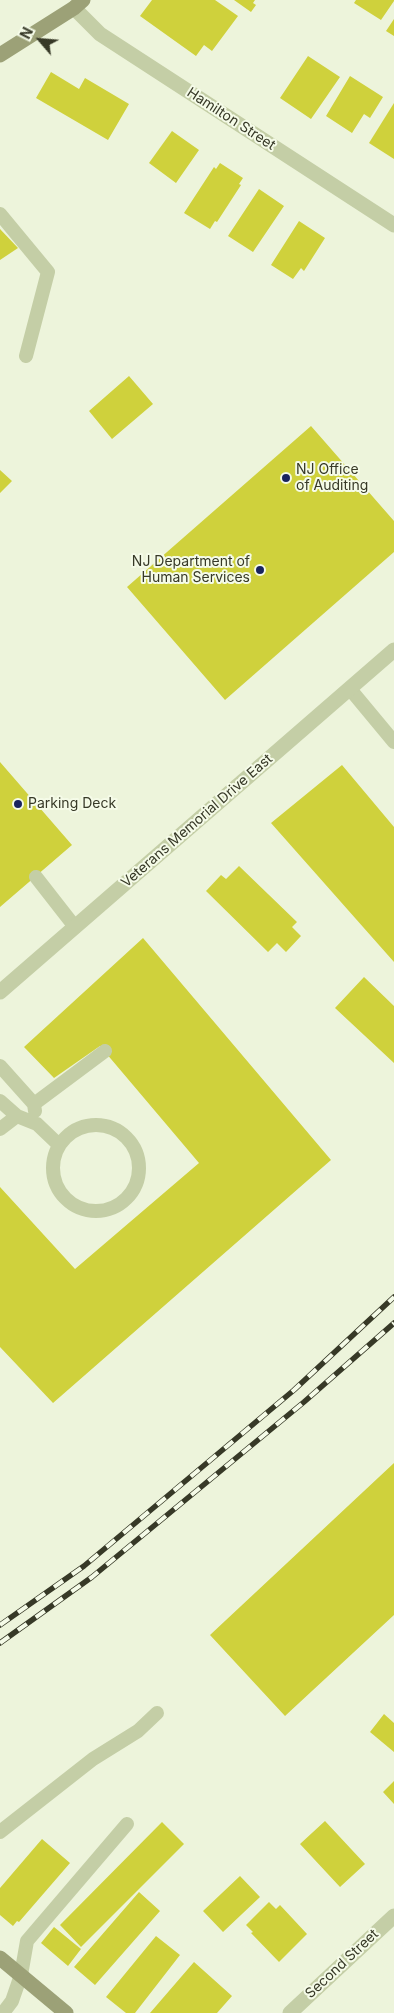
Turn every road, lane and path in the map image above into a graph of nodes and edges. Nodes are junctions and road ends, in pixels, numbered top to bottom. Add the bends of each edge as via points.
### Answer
1 (78, 4) edge
2 (0, 55) edge
3 (0, 214) edge
4 (394, 225) edge
5 (26, 356) dead end
6 (394, 650) edge
7 (350, 689) junction
8 (394, 742) edge
9 (36, 877) dead end
10 (75, 927) junction
11 (0, 992) edge
12 (105, 1051) dead end
13 (0, 1066) edge
14 (0, 1101) edge
15 (34, 1104) junction
16 (17, 1116) junction
17 (37, 1124) junction
18 (0, 1129) edge
19 (59, 1145) junction
20 (157, 1714) dead end
21 (127, 1824) dead end
22 (0, 1832) edge
23 (394, 1916) edge
24 (0, 1958) edge
25 (21, 1975) junction
26 (3, 2013) edge
27 (66, 2013) edge
28 (290, 2013) edge

1 - 2 street
1 - 4 street, Hamilton Street via 100,34
3 - 5 lane via 48,272
6 - 7 street, Veterans Memorial Drive East
7 - 8 lane
7 - 10 street, Veterans Memorial Drive East
9 - 10 lane
10 - 11 street, Veterans Memorial Drive East
12 - 15 lane
13 - 15 lane
14 - 16 lane
15 - 17 lane
16 - 17 lane
16 - 18 lane
17 - 19 lane
19 - 19 lane via 52,1171 63,1197 74,1206 101,1211 126,1199 139,1173 133,1145 123,1134 96,1124 81,1127
20 - 22 lane
21 - 25 lane via 27,1942
23 - 28 street, Second Street
24 - 25 street
25 - 26 lane via 12,2001
25 - 27 street

